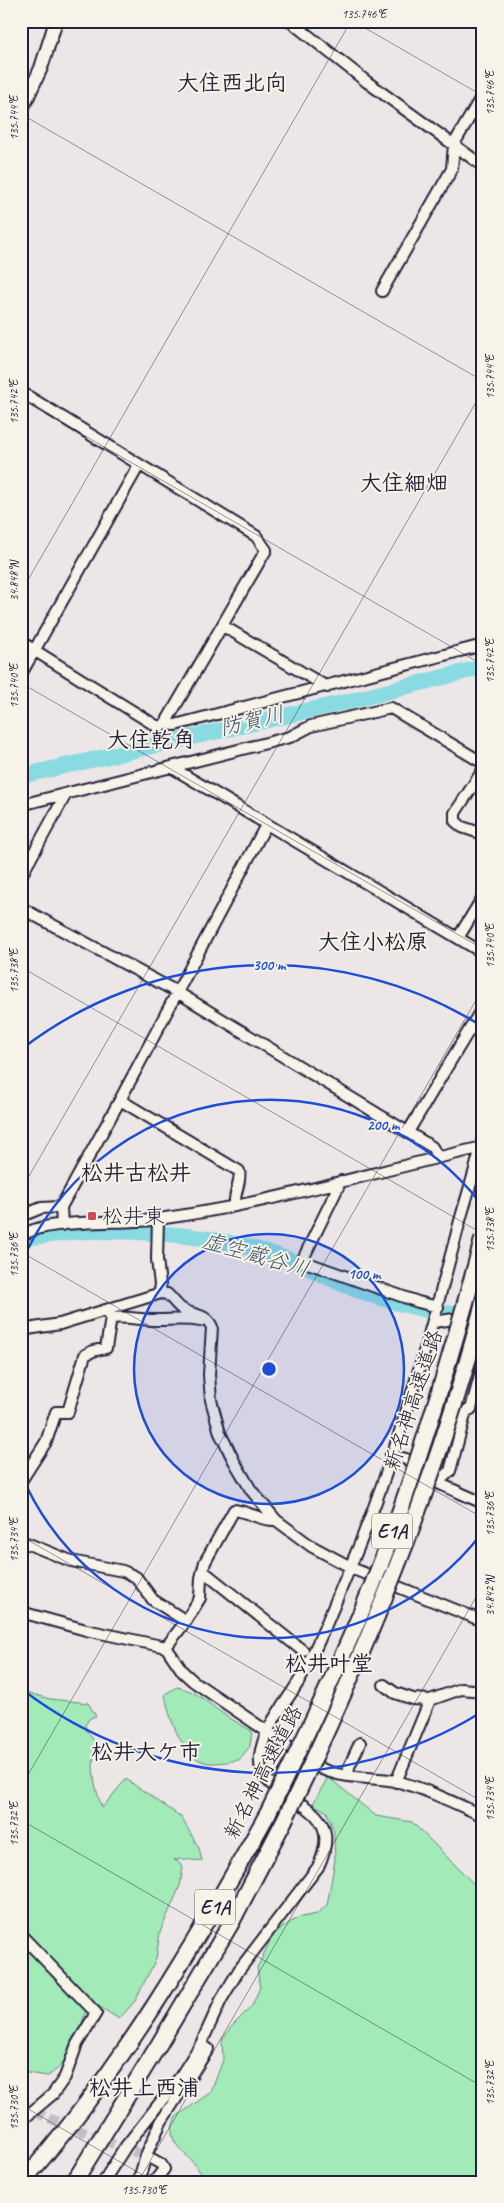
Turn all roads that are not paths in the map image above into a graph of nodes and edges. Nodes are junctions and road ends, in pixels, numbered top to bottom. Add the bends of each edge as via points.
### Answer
1 (56, 21) edge
2 (290, 21) edge
3 (483, 94) edge
4 (21, 111) edge
5 (454, 144) junction
6 (483, 166) edge
7 (382, 291) dead end
8 (21, 392) edge
9 (139, 465) junction
10 (223, 626) junction
11 (21, 642) edge
12 (483, 645) edge
13 (35, 650) junction
14 (21, 674) edge
15 (327, 687) junction
16 (160, 728) junction
17 (483, 763) edge
18 (171, 767) junction
19 (483, 770) edge
20 (66, 794) junction
21 (21, 804) edge
22 (266, 825) junction
23 (483, 834) edge
24 (21, 876) edge
25 (483, 897) edge
26 (21, 908) edge
27 (458, 938) junction
28 (483, 953) edge
29 (177, 992) junction
30 (483, 1007) edge
31 (120, 1100) junction
32 (408, 1132) junction
33 (482, 1144) edge
34 (438, 1157) junction
35 (341, 1180) junction
36 (235, 1206) junction
37 (61, 1207) junction
38 (21, 1214) edge
39 (158, 1219) junction
40 (62, 1226) junction
41 (23, 1235) edge
42 (483, 1238) edge
43 (160, 1294) junction
44 (483, 1305) edge
45 (438, 1307) junction
46 (483, 1309) edge
47 (109, 1314) junction
48 (434, 1322) junction
49 (210, 1323) junction
50 (21, 1330) edge
51 (483, 1365) edge
52 (436, 1420) dead end
53 (461, 1429) junction
54 (391, 1455) junction
55 (21, 1481) edge
56 (438, 1482) junction
57 (483, 1503) edge
58 (276, 1520) junction
59 (21, 1541) edge
60 (350, 1567) junction
61 (202, 1571) junction
62 (21, 1612) edge
63 (186, 1621) junction
64 (483, 1621) edge
65 (166, 1647) junction
66 (303, 1651) dead end
67 (384, 1685) dead end
68 (483, 1691) edge
69 (430, 1700) junction
70 (267, 1732) junction
71 (360, 1744) dead end
72 (348, 1776) junction
73 (396, 1782) junction
74 (483, 1816) edge
75 (21, 1935) edge
76 (201, 2044) junction
77 (21, 2121) edge
78 (152, 2159) dead end
79 (22, 2182) edge
80 (74, 2182) edge
81 (103, 2182) edge
82 (138, 2182) edge
83 (154, 2182) edge

1 - 4 main road via 41,68
2 - 5 street via 367,82
3 - 5 street
5 - 6 street
5 - 7 street via 452,169
8 - 9 street
9 - 10 street via 256,536 266,550
9 - 13 street
10 - 15 street
10 - 16 street
11 - 13 street
12 - 15 street
13 - 14 street
13 - 16 street
15 - 16 street
17 - 18 street via 391,708 311,726 290,737
18 - 20 street
18 - 22 street
19 - 23 street via 455,814 455,821 462,827
20 - 21 street
20 - 24 street
22 - 27 street
22 - 29 street
25 - 27 street
26 - 29 street
27 - 28 street
29 - 31 street
29 - 32 street
30 - 32 street
31 - 36 street via 239,1171
31 - 37 street
32 - 34 street via 432,1147
33 - 34 street
33 - 45 street
34 - 35 street
35 - 36 street
35 - 45 street via 302,1261
36 - 39 street
37 - 38 street
37 - 40 street
39 - 40 street
39 - 43 street
40 - 41 street via 40,1227
42 - 79 highway, 新名神高速道路 / E1A, bridge via 458,1333 416,1464 372,1585 330,1685 268,1812 202,1931 159,2000 98,2086
43 - 47 street
43 - 49 street via 167,1294 180,1308 201,1315
44 - 80 highway, 新名神高速道路 / E1A, bridge via 438,1454 397,1569 352,1678 230,1925
45 - 48 street
46 - 48 street via 473,1316
47 - 49 street
47 - 50 street
47 - 55 street via 106,1348 85,1355 68,1412 56,1412 46,1442
48 - 54 street
49 - 58 street via 211,1400 220,1433 251,1490
51 - 53 street via 471,1409 466,1411
52 - 53 street
53 - 56 street via 450,1471
54 - 56 street via 406,1459
54 - 60 street
56 - 57 street
58 - 60 street via 311,1546
58 - 61 street via 265,1521 246,1511 234,1510
59 - 63 street via 71,1561 136,1577 153,1600
60 - 64 street
60 - 70 street via 312,1658
61 - 63 street via 200,1598
61 - 66 street
62 - 65 street
63 - 65 street
65 - 70 street via 193,1681
67 - 69 street via 413,1699
68 - 69 street via 461,1689
69 - 73 street
70 - 72 street via 322,1769
70 - 76 street via 260,1752 263,1773 269,1784 314,1812 323,1824 325,1853 318,1868 230,1984
71 - 72 street
72 - 73 street
73 - 74 street via 447,1799
75 - 77 street via 96,2013 77,2044 65,2077 53,2094
76 - 81 street
76 - 82 street via 208,2049 162,2122
78 - 83 street via 164,2169

